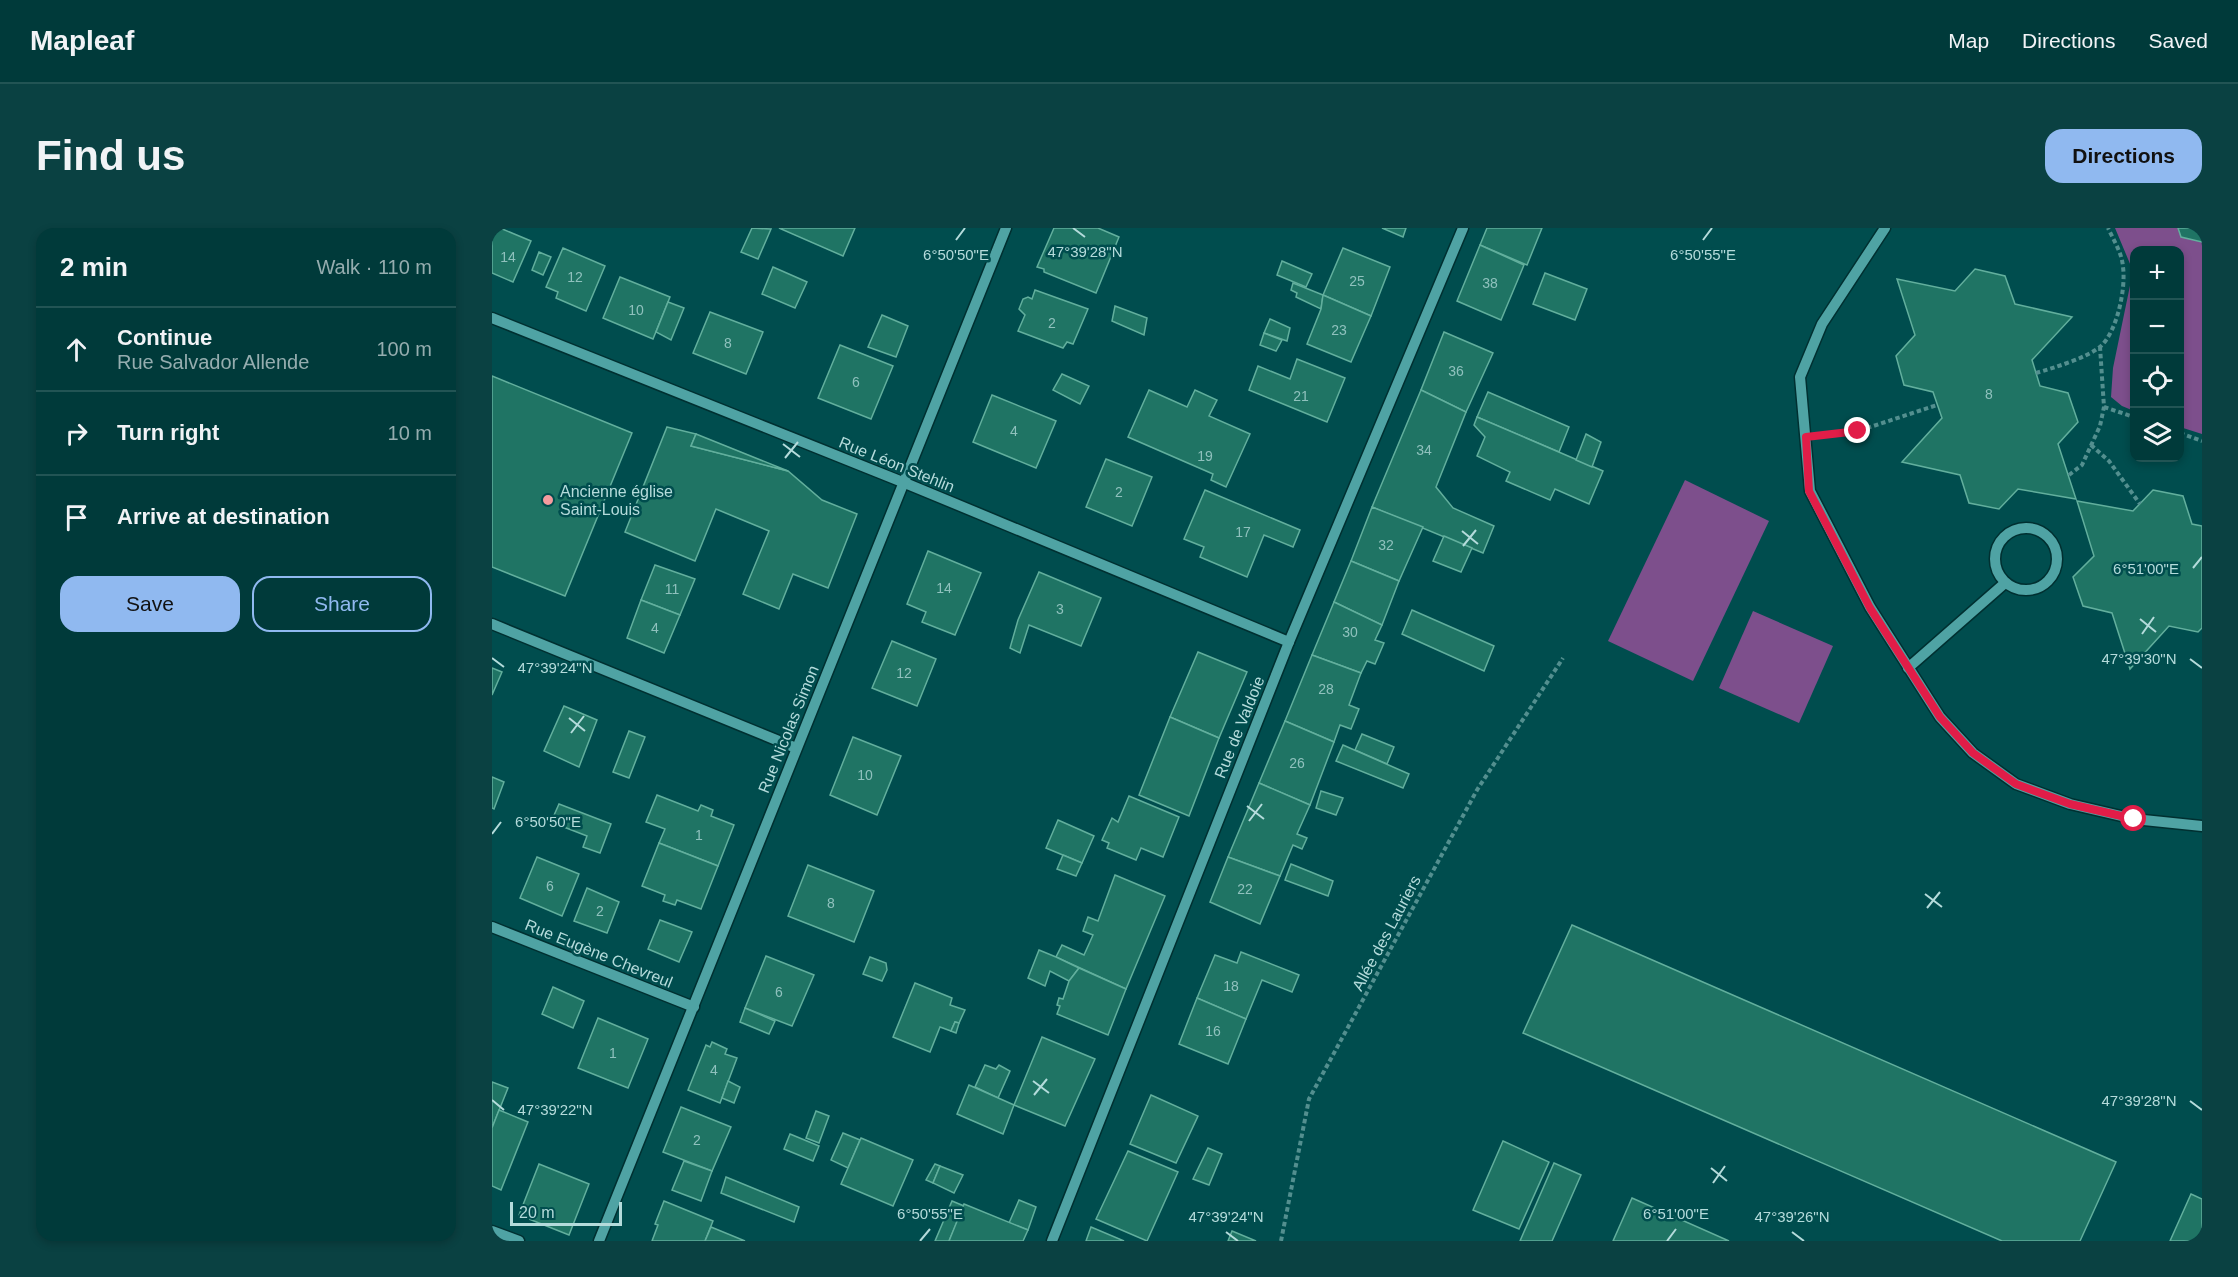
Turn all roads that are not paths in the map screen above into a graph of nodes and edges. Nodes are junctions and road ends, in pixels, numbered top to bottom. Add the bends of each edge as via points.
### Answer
1 (1006, 228) edge
2 (1463, 228) edge
3 (1885, 228) edge
4 (492, 318) edge
5 (904, 483) junction
6 (2005, 583) junction
7 (492, 624) edge
8 (1289, 642) junction
9 (1908, 668) junction
10 (796, 748) junction
11 (2202, 825) edge
12 (492, 927) edge
13 (694, 1007) junction
14 (492, 1231) edge
15 (519, 1241) edge
16 (599, 1241) edge
17 (1052, 1241) edge

1 - 5 street, Rue Nicolas Simon
2 - 8 street, Rue de Valdoie
3 - 9 street via 1822,324 1800,377 1809,491 1870,608
4 - 5 street, Rue Léon Stehlin
5 - 8 street, Rue Léon Stehlin
5 - 10 street, Rue Nicolas Simon
6 - 6 street via 2021,590 2039,588 2053,575 2055,549 2045,534 2023,528 2005,535 1997,546 1995,559
6 - 9 street
7 - 10 street
8 - 17 street, Rue de Valdoie
9 - 11 street via 1940,717 1973,753 2016,784 2070,804 2134,819
10 - 13 street, Rue Nicolas Simon
12 - 13 street, Rue Eugène Chevreul
13 - 16 street, Rue Nicolas Simon
14 - 15 street

